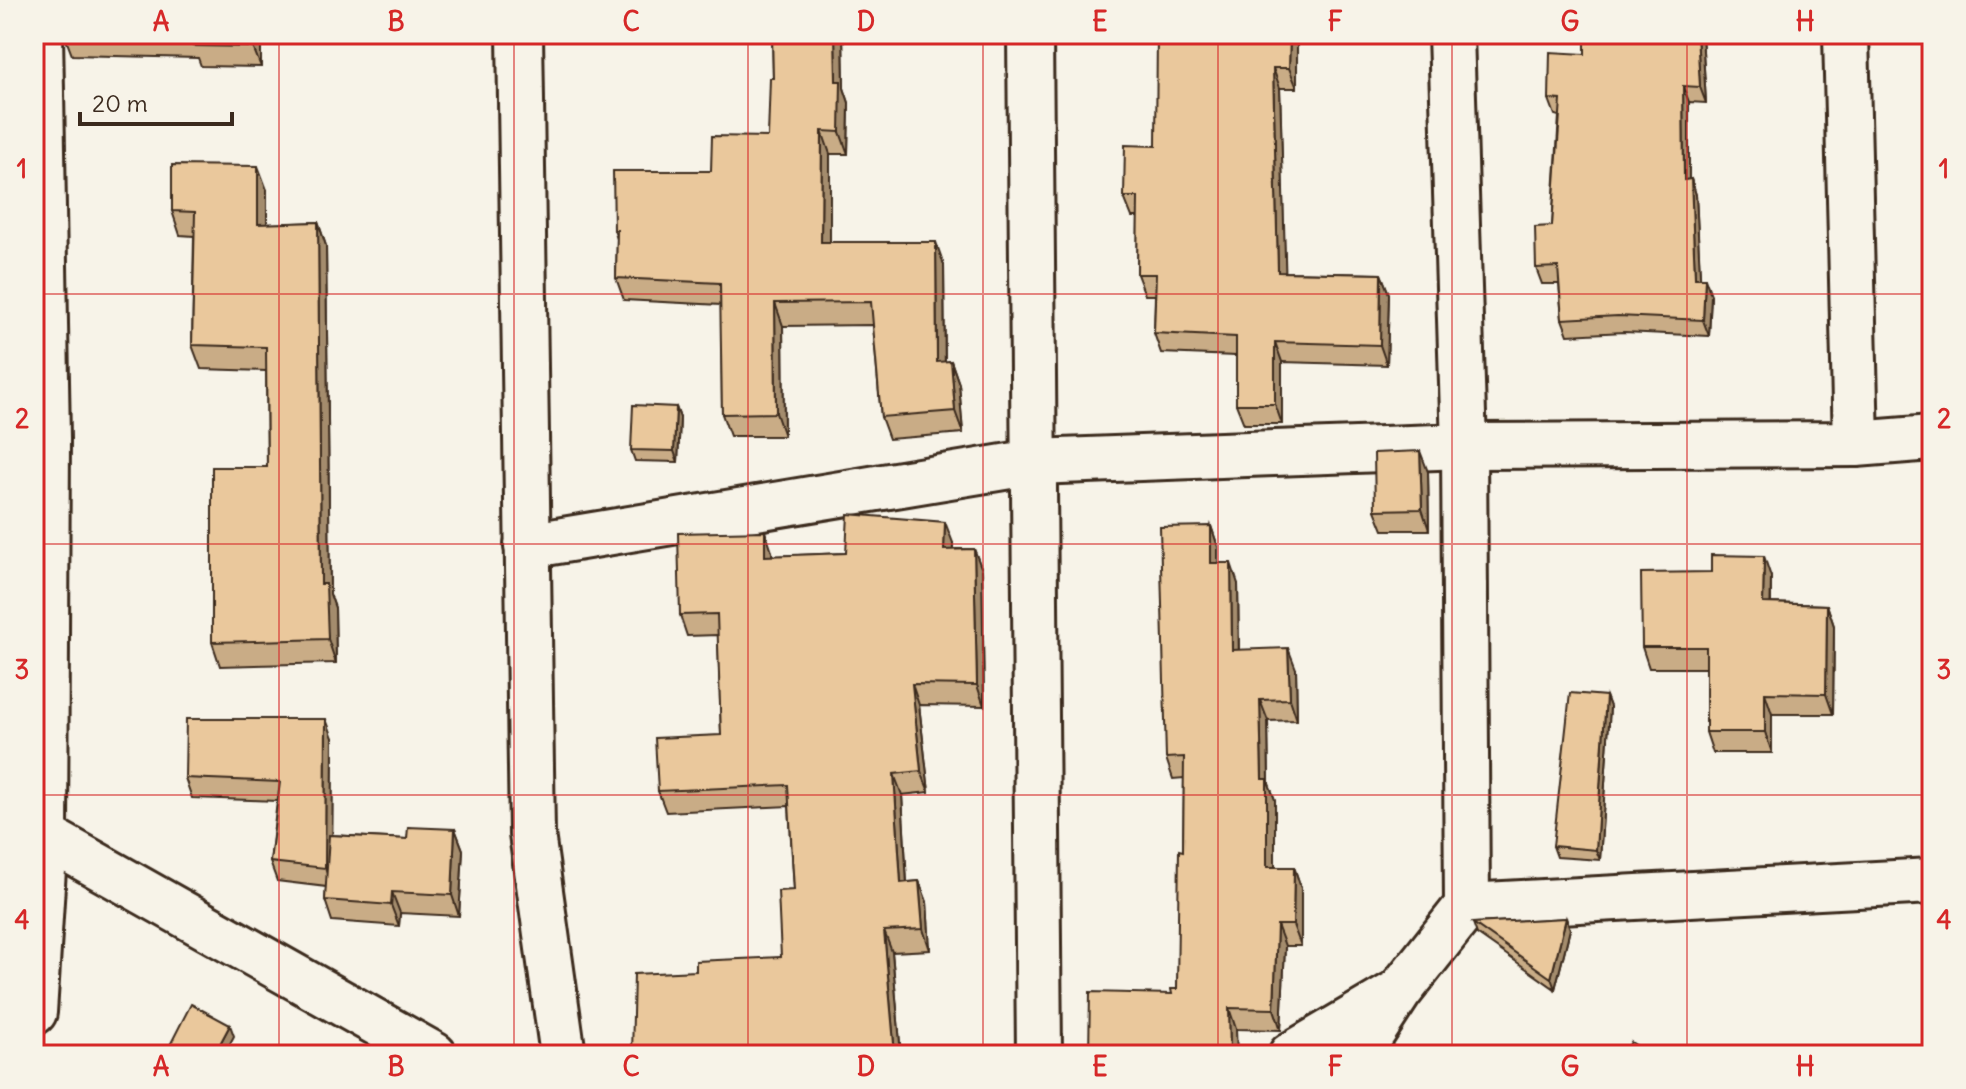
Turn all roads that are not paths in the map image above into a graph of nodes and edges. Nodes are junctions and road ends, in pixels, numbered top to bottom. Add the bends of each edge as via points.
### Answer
1 (40, 34) edge
2 (520, 34) edge
3 (1030, 34) edge
4 (1451, 34) edge
5 (1846, 34) edge
6 (1932, 438) edge
7 (1856, 444) junction
8 (1464, 446) junction
9 (1034, 462) junction
10 (527, 546) junction
11 (39, 833) edge
12 (1932, 881) edge
13 (1467, 906) junction
14 (1399, 992) junction
15 (34, 1012) edge
16 (434, 1055) edge
17 (563, 1055) edge
18 (1039, 1055) edge
19 (1291, 1055) edge
20 (1358, 1055) edge

1 - 11 street via 47,439
2 - 10 street
3 - 9 street
4 - 8 street
5 - 7 street
6 - 7 street
7 - 8 street
8 - 9 street
8 - 13 street
9 - 10 street
9 - 18 street
10 - 17 street via 532,834
11 - 15 street
11 - 16 street
12 - 13 street
13 - 14 street
14 - 19 street
14 - 20 street

